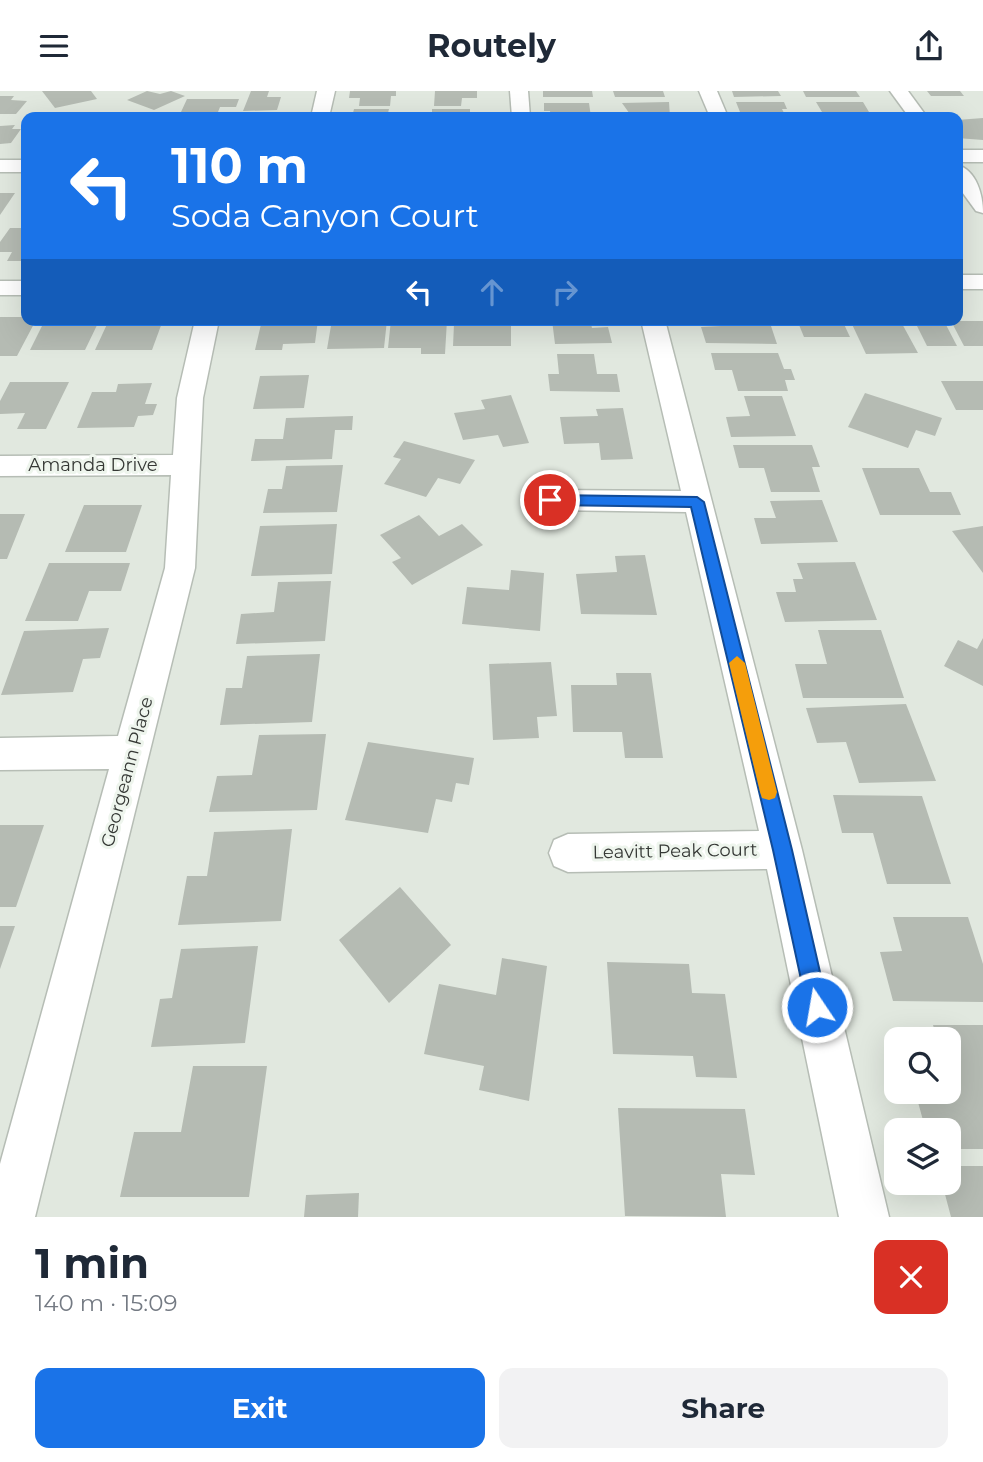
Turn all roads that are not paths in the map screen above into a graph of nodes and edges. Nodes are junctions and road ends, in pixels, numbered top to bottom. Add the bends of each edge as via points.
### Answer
1 (326, 91) edge
2 (519, 91) edge
3 (708, 91) edge
4 (899, 91) edge
5 (321, 112) edge
6 (521, 112) edge
7 (717, 112) edge
8 (914, 112) edge
9 (963, 156) edge
10 (983, 156) edge
11 (0, 166) edge
12 (21, 166) edge
13 (963, 179) edge
14 (983, 207) edge
15 (963, 282) edge
16 (983, 282) edge
17 (0, 288) edge
18 (21, 288) edge
19 (206, 326) edge
20 (654, 326) edge
21 (0, 465) edge
22 (185, 465) junction
23 (550, 500) dead end
24 (697, 502) junction
25 (132, 753) junction
26 (0, 754) edge
27 (783, 850) junction
28 (568, 853) dead end
29 (10, 1217) edge
30 (864, 1217) edge

1 - 5 street
2 - 6 street
3 - 7 street
4 - 8 street
9 - 10 street
11 - 12 street
13 - 14 street
15 - 16 street
17 - 18 street
19 - 22 street, Georgeann Place via 190,398
20 - 24 street
21 - 22 street, Amanda Drive
22 - 25 street, Georgeann Place via 180,568
23 - 24 street
24 - 27 street
25 - 26 street
25 - 29 street, Georgeann Place
27 - 28 street, Leavitt Peak Court
27 - 30 street

